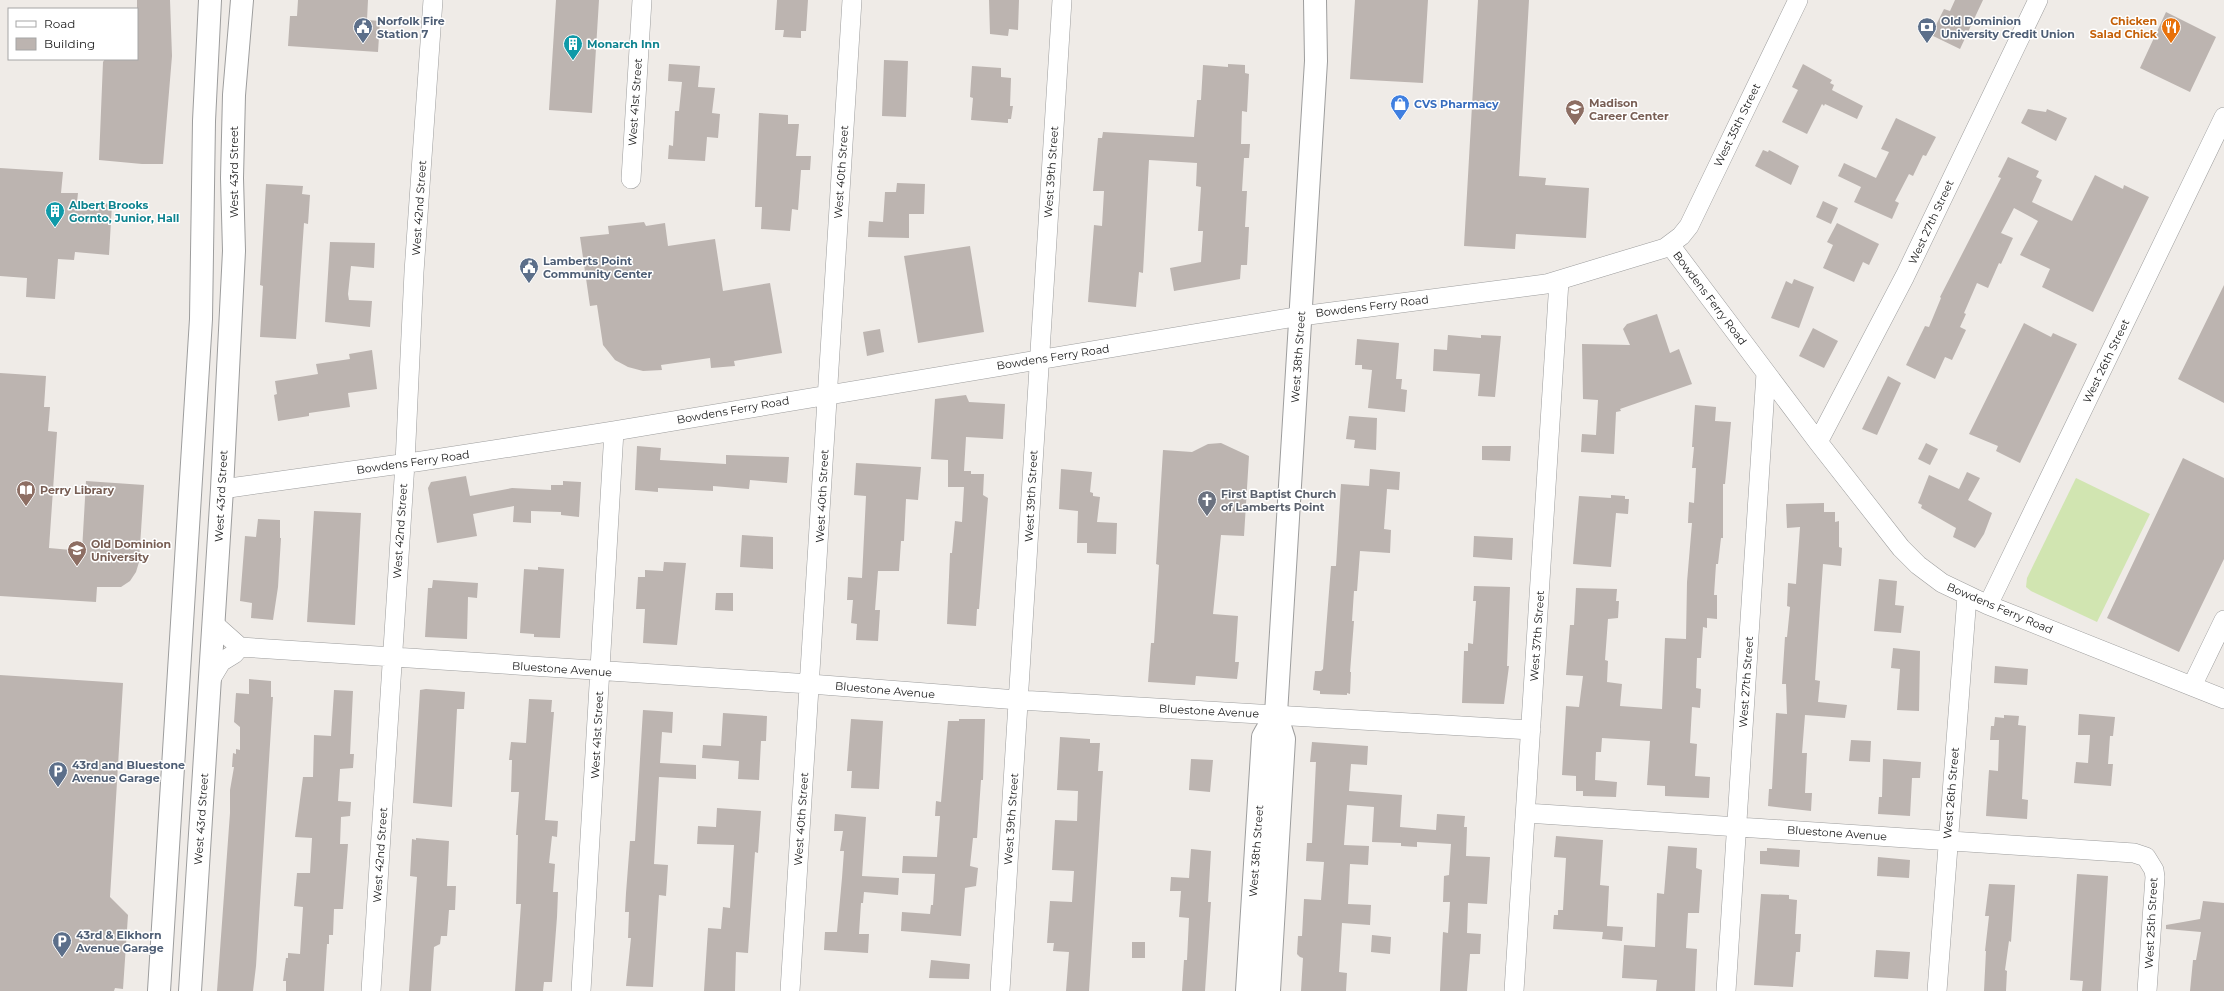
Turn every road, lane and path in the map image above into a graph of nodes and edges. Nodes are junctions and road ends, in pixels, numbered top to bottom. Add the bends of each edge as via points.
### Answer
1 (210, 0) edge
2 (242, 0) edge
3 (433, 0) edge
4 (642, 0) edge
5 (852, 0) edge
6 (1062, 0) edge
7 (1316, 0) edge
8 (1798, 0) edge
9 (2038, 0) edge
10 (2224, 117) edge
11 (631, 179) dead end
12 (1670, 245) junction
13 (1559, 281) junction
14 (1301, 316) junction
15 (1040, 360) junction
16 (1766, 373) junction
17 (828, 394) junction
18 (614, 431) junction
19 (1818, 442) junction
20 (405, 463) junction
21 (222, 489) junction
22 (1967, 596) junction
23 (1988, 605) junction
24 (2224, 620) edge
25 (213, 623) junction
26 (240, 647) junction
27 (392, 658) junction
28 (601, 672) junction
29 (209, 682) junction
30 (810, 684) junction
31 (2192, 686) junction
32 (2224, 699) edge
33 (1019, 700) junction
34 (1276, 714) junction
35 (1531, 730) junction
36 (1526, 813) junction
37 (1737, 827) junction
38 (1947, 840) junction
39 (2146, 857) joint
40 (159, 991) edge
41 (190, 991) edge
42 (371, 991) edge
43 (581, 991) edge
44 (790, 991) edge
45 (1000, 991) edge
46 (1248, 991) edge
47 (1269, 991) edge
48 (1514, 991) edge
49 (1726, 991) edge
50 (1937, 991) edge
51 (2147, 991) edge

1 - 40 street via 204,121 201,319
2 - 21 street, West 43rd Street via 234,95 234,251
3 - 20 street, West 42nd Street via 414,272
4 - 11 street, West 41st Street
5 - 17 street, West 40th Street
6 - 15 street, West 39th Street
7 - 14 street, West 38th Street via 1316,61
8 - 12 street, West 35th Street via 1689,226
9 - 19 street, West 27th Street via 1905,276
10 - 23 street, West 26th Street
12 - 13 street, Bowdens Ferry Road
12 - 16 street, Bowdens Ferry Road
13 - 14 street, Bowdens Ferry Road
13 - 35 street, West 37th Street
14 - 15 street, Bowdens Ferry Road
14 - 34 street, West 38th Street
15 - 17 street, Bowdens Ferry Road
15 - 33 street, West 39th Street
16 - 19 street, Bowdens Ferry Road
16 - 37 street, West 27th Street
17 - 18 street, Bowdens Ferry Road
17 - 30 street, West 40th Street
18 - 20 street, Bowdens Ferry Road
18 - 28 street, West 41st Street
19 - 22 street, Bowdens Ferry Road via 1901,548 1942,583
20 - 21 street, Bowdens Ferry Road
20 - 27 street, West 42nd Street
21 - 25 street, West 43rd Street
22 - 23 street, Bowdens Ferry Road
22 - 38 street, West 26th Street
23 - 31 street, Bowdens Ferry Road
24 - 31 street
25 - 26 street
25 - 29 street, West 43rd Street
26 - 27 street, Bluestone Avenue
26 - 29 street via 221,662
27 - 28 street, Bluestone Avenue
27 - 42 street, West 42nd Street
28 - 30 street, Bluestone Avenue
28 - 43 street, West 41st Street
29 - 41 street, West 43rd Street
30 - 33 street, Bluestone Avenue
30 - 44 street, West 40th Street
31 - 32 street, Bowdens Ferry Road
33 - 34 street, Bluestone Avenue
33 - 45 street, West 39th Street
34 - 35 street, Bluestone Avenue
34 - 46 street, West 38th Street via 1263,737
34 - 47 street, West 38th Street via 1284,739
35 - 36 street, West 37th Street
36 - 37 street, Bluestone Avenue
36 - 48 street, West 37th Street
37 - 38 street, Bluestone Avenue
37 - 49 street, West 27th Street
38 - 39 street, Bluestone Avenue via 2134,853
38 - 50 street, West 26th Street
39 - 51 street, West 25th Street via 2155,876

